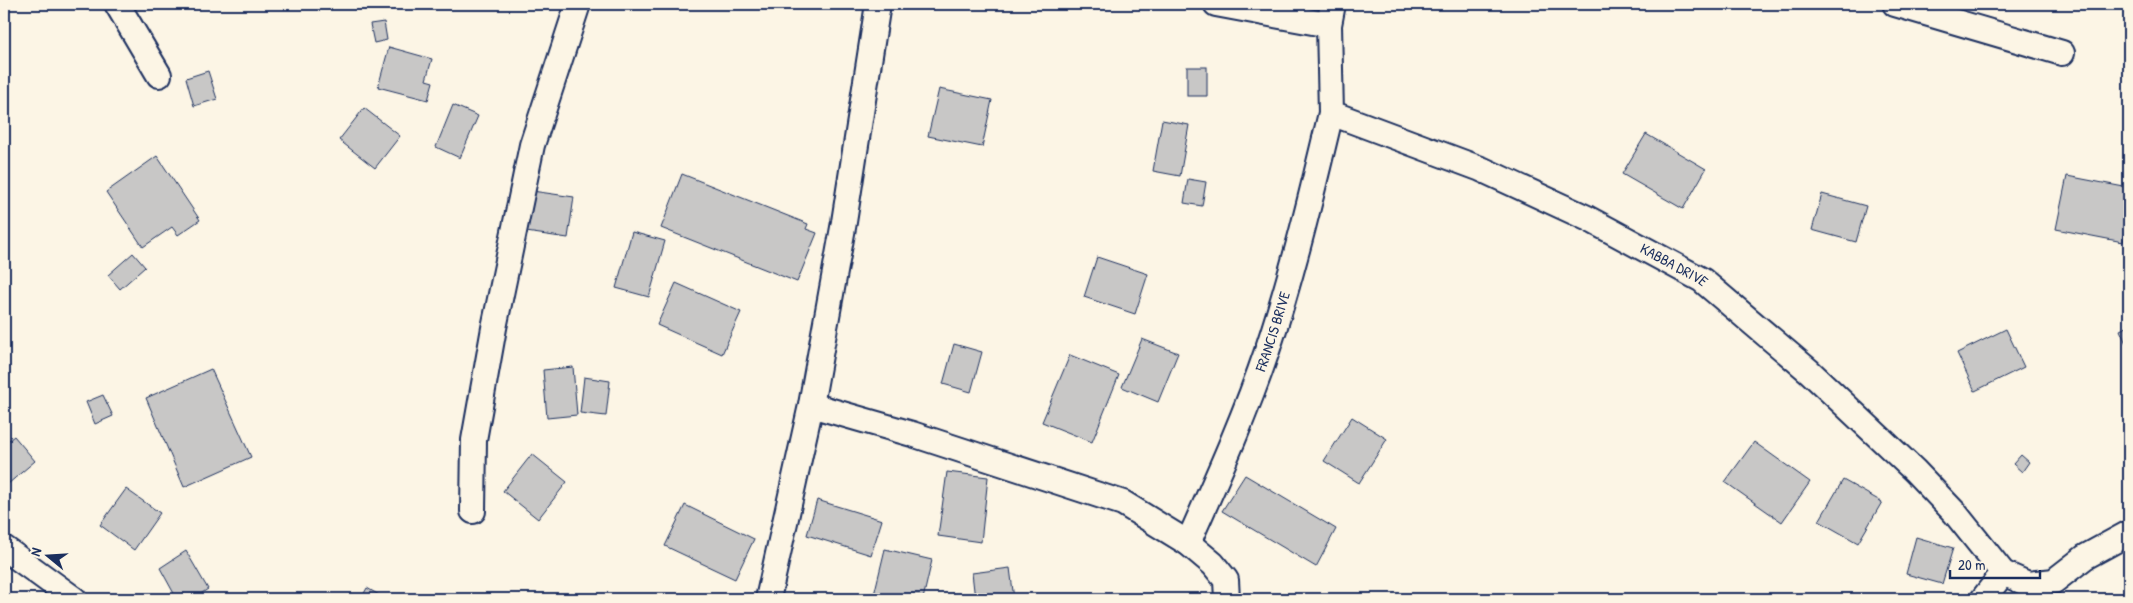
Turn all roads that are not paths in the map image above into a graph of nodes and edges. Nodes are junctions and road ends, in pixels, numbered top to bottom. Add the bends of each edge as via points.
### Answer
1 (117, 4) edge
2 (578, 4) edge
3 (878, 4) edge
4 (1216, 4) edge
5 (1895, 4) edge
6 (1331, 14) edge
7 (2062, 53) dead end
8 (159, 75) dead end
9 (1331, 113) junction
10 (811, 406) junction
11 (473, 511) dead end
12 (2129, 533) edge
13 (1188, 543) junction
14 (4, 548) edge
15 (2003, 573) junction
16 (74, 599) edge
17 (768, 599) edge
18 (1227, 599) edge
19 (1983, 599) edge

1 - 8 street
2 - 11 street via 532,145 494,328 474,440
3 - 10 street
4 - 6 street
5 - 7 street
6 - 9 street
9 - 13 street, FRANCIS BRIVE via 1298,249 1267,351 1234,438
9 - 15 street, KABBA DRIVE via 1481,169 1587,218 1702,280 1810,371 1915,471 1955,513
10 - 13 street via 912,434 1123,503
10 - 17 street
12 - 15 street via 2085,557 2054,581 2028,584
13 - 18 street via 1226,580
14 - 16 street
15 - 19 street

